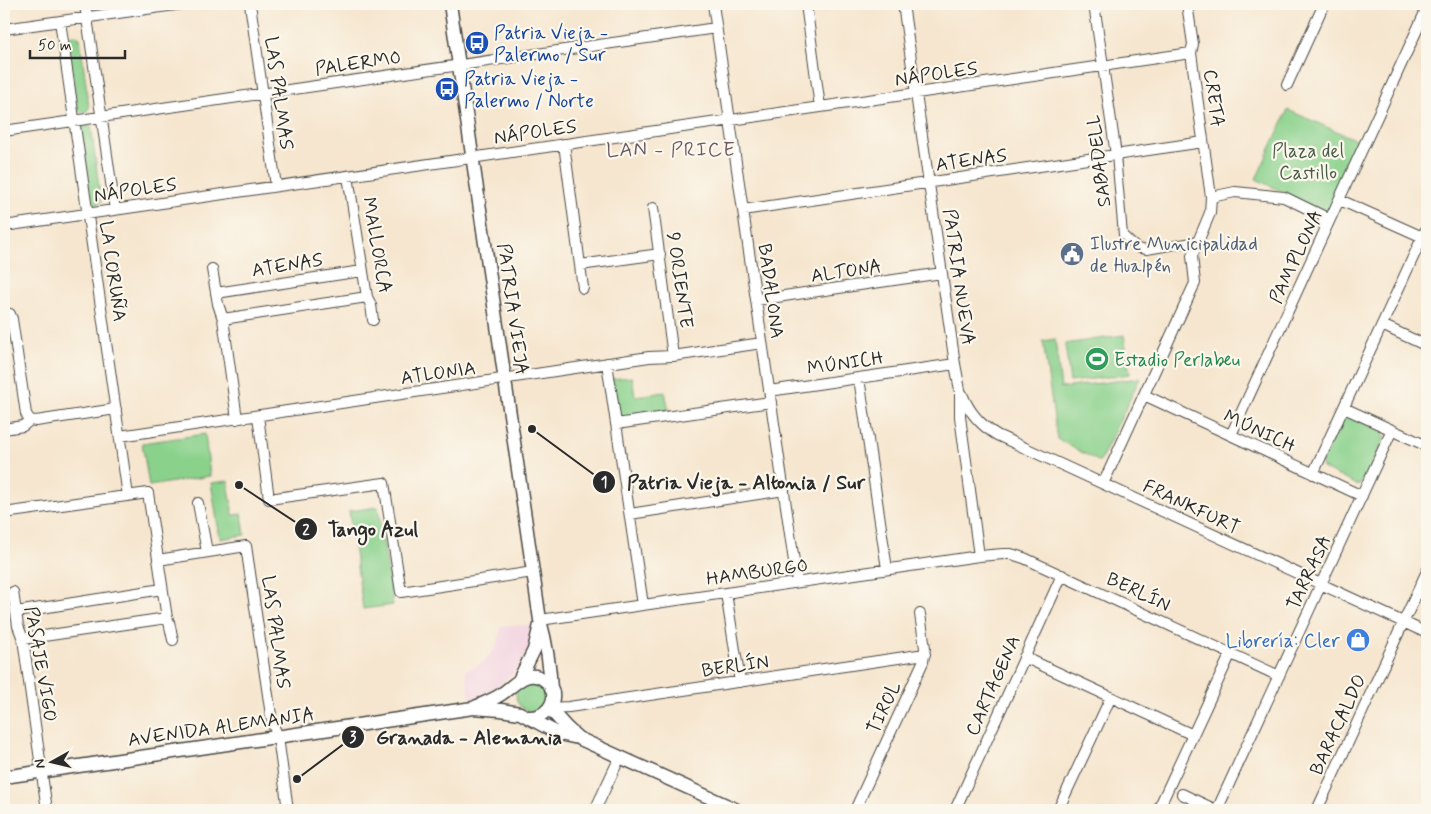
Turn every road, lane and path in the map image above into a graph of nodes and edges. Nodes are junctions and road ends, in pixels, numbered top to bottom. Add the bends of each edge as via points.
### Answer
1 (85, 4) edge
2 (182, 4) edge
3 (250, 4) edge
4 (450, 4) edge
5 (713, 4) edge
6 (806, 4) edge
7 (903, 4) edge
8 (1094, 4) edge
9 (1187, 4) edge
10 (1324, 4) edge
11 (1427, 8) edge
12 (87, 17) junction
13 (60, 21) junction
14 (716, 28) junction
15 (4, 29) edge
16 (1191, 53) junction
17 (459, 66) junction
18 (1103, 66) junction
19 (1287, 85) dead end
20 (916, 93) junction
21 (263, 94) junction
22 (820, 107) junction
23 (101, 117) junction
24 (730, 120) junction
25 (74, 121) junction
26 (4, 131) edge
27 (1203, 142) junction
28 (564, 144) junction
29 (1116, 155) junction
30 (473, 158) junction
31 (348, 176) junction
32 (929, 182) junction
33 (276, 186) junction
34 (1211, 197) junction
35 (1340, 200) junction
36 (653, 208) dead end
37 (114, 210) junction
38 (743, 210) junction
39 (88, 214) junction
40 (4, 226) edge
41 (1427, 227) edge
42 (1326, 230) junction
43 (1425, 238) edge
44 (1198, 241) junction
45 (660, 254) junction
46 (580, 265) junction
47 (212, 269) dead end
48 (362, 271) junction
49 (942, 274) junction
50 (583, 288) dead end
51 (216, 293) junction
52 (367, 297) junction
53 (756, 300) junction
54 (4, 312) edge
55 (223, 319) junction
56 (373, 320) dead end
57 (1382, 325) junction
58 (762, 343) junction
59 (1427, 346) edge
60 (673, 356) junction
61 (608, 364) junction
62 (955, 364) junction
63 (859, 378) junction
64 (505, 380) junction
65 (960, 390) junction
66 (1144, 395) junction
67 (770, 396) junction
68 (1344, 408) junction
69 (116, 409) junction
70 (258, 416) junction
71 (237, 419) junction
72 (30, 420) junction
73 (616, 424) junction
74 (4, 429) edge
75 (1392, 430) junction
76 (120, 436) junction
77 (1231, 436) junction
78 (1427, 446) edge
79 (1313, 474) junction
80 (1103, 484) junction
81 (784, 490) junction
82 (128, 496) junction
83 (1362, 496) junction
84 (198, 502) dead end
85 (4, 513) edge
86 (630, 514) junction
87 (207, 552) junction
88 (979, 556) junction
89 (158, 560) junction
90 (887, 569) junction
91 (1427, 571) edge
92 (533, 572) junction
93 (1062, 575) junction
94 (797, 582) junction
95 (1321, 584) junction
96 (162, 589) junction
97 (13, 592) dead end
98 (726, 593) junction
99 (643, 605) junction
100 (16, 612) junction
101 (920, 614) dead end
102 (167, 618) junction
103 (540, 620) junction
104 (1404, 622) junction
105 (1427, 633) edge
106 (23, 639) junction
107 (173, 640) dead end
108 (1230, 653) junction
109 (925, 654) junction
110 (1024, 657) junction
111 (1279, 676) junction
112 (517, 682) junction
113 (740, 682) junction
114 (552, 689) junction
115 (1111, 697) junction
116 (473, 708) junction
117 (549, 708) junction
118 (524, 715) junction
119 (1193, 735) junction
120 (278, 737) junction
121 (578, 738) junction
122 (620, 757) junction
123 (42, 772) junction
124 (4, 777) edge
125 (1182, 794) dead end
126 (47, 810) edge
127 (288, 810) edge
128 (596, 810) edge
129 (737, 810) edge
130 (855, 810) edge
131 (955, 810) edge
132 (1058, 810) edge
133 (1158, 810) edge
134 (1217, 810) edge
135 (1317, 810) edge

1 - 12 street, LA CORUÑA
2 - 12 street
3 - 21 street, LAS PALMAS
4 - 17 street, PATRIA VIEJA
5 - 14 street, BADALONA
6 - 22 street
7 - 20 street, PATRIA NUEVA
8 - 18 street, SABADELL
9 - 16 street, CRETA via 1193,44
10 - 19 street
11 - 35 street, PAMPLONA
12 - 13 street
12 - 23 street, LA CORUÑA
13 - 15 street
13 - 25 street, LA CORUÑA
14 - 17 street, PALERMO
14 - 24 street, BADALONA
16 - 18 street, NÁPOLES
16 - 27 street, CRETA
17 - 21 street, PALERMO
17 - 30 street, PATRIA VIEJA
18 - 20 street, NÁPOLES
18 - 29 street, SABADELL
20 - 22 street, NÁPOLES
20 - 32 street, PATRIA NUEVA
21 - 23 street, PALERMO
21 - 33 street, LAS PALMAS
22 - 24 street, NÁPOLES
23 - 25 street, PALERMO
23 - 37 street, LA CORUÑA
24 - 28 street, NÁPOLES
24 - 38 street, BADALONA
25 - 26 street, PALERMO
25 - 39 street, LA CORUÑA
27 - 29 street, ATENAS
27 - 34 street, CRETA
28 - 30 street, NÁPOLES
28 - 46 street
29 - 32 street, ATENAS
29 - 44 street, SABADELL via 1124,235 1137,248 1147,250
30 - 31 street, NÁPOLES
30 - 64 street, PATRIA VIEJA
31 - 33 street, NÁPOLES
31 - 48 street, MALLORCA
32 - 38 street, ATENAS
32 - 49 street, PATRIA NUEVA
33 - 37 street, NÁPOLES
34 - 42 street via 1235,192 1284,198 1323,216
34 - 44 street via 1210,213
35 - 42 street, PAMPLONA
35 - 43 street
36 - 45 street, 9 ORIENTE
37 - 39 street, NÁPOLES
38 - 53 street, BADALONA
39 - 40 street, NÁPOLES
39 - 69 street, LA CORUÑA
41 - 43 street
42 - 77 street, PAMPLONA
43 - 57 street
44 - 66 street via 1192,256 1195,283
45 - 46 street
45 - 60 street, 9 ORIENTE
46 - 50 street
47 - 51 street
48 - 51 street, ATENAS
48 - 52 street, MALLORCA
49 - 53 street, ALTONA
49 - 62 street, PATRIA NUEVA
51 - 55 street
52 - 55 street
52 - 56 street, MALLORCA
53 - 58 street, BADALONA
54 - 72 street via 12,319 26,414
55 - 71 street
57 - 59 street
57 - 68 street
58 - 60 street, ATLONIA
58 - 67 street, BADALONA
60 - 61 street, ATLONIA
61 - 64 street, ATLONIA
61 - 73 street
62 - 63 street, MÚNICH
62 - 65 street, PATRIA NUEVA
63 - 67 street, MÚNICH
63 - 90 street
64 - 70 street, ATLONIA
64 - 92 street, PATRIA VIEJA
65 - 80 street, FRANKFURT via 970,411 990,431
65 - 88 street, PATRIA NUEVA via 960,417
66 - 77 street, MÚNICH
66 - 80 street
67 - 73 street, MÚNICH
67 - 81 street, BADALONA
68 - 75 street
68 - 79 street
69 - 72 street
69 - 76 street, LA CORUÑA
70 - 71 street, ATLONIA
70 - 92 street via 269,499 384,483 401,592
71 - 76 street, ATLONIA
72 - 74 street via 23,426
73 - 86 street
75 - 78 street
75 - 83 street, TARRASA
76 - 82 street, LA CORUÑA
77 - 79 street, MÚNICH
79 - 83 street, MÚNICH
80 - 95 street, FRANKFURT
81 - 86 street
81 - 94 street, BADALONA
82 - 85 street
82 - 89 street via 148,493
83 - 95 street, TARRASA
84 - 87 street
86 - 99 street
87 - 89 street
87 - 120 street, LAS PALMAS via 246,546 272,722
88 - 90 street, HAMBURGO
88 - 93 street, BERLÍN via 1011,554
89 - 96 street
90 - 94 street, HAMBURGO
91 - 104 street, BARACALDO
92 - 103 street, PATRIA VIEJA
93 - 108 street, BERLÍN
93 - 110 street, CARTAGENA
94 - 98 street, HAMBURGO
95 - 104 street, FRANKFURT
95 - 111 street, TARRASA
96 - 100 street
96 - 102 street
97 - 100 street, PASAJE VIGO
98 - 99 street, HAMBURGO
98 - 113 street
99 - 103 street, HAMBURGO
100 - 106 street, PASAJE VIGO
101 - 109 street, TIROL
102 - 106 street
102 - 107 street
103 - 112 street, PATRIA VIEJA via 534,650
103 - 114 street, PATRIA VIEJA
104 - 105 street, FRANKFURT
104 - 135 street, BARACALDO
106 - 123 street, PASAJE VIGO
108 - 111 street, BERLÍN
108 - 119 street
109 - 113 street, BERLÍN
109 - 130 street, TIROL
110 - 115 street
110 - 131 street, CARTAGENA
111 - 134 street, TARRASA
112 - 114 street, AVENIDA ALEMANIA via 537,676
112 - 116 street, AVENIDA ALEMANIA
112 - 118 street via 511,698
113 - 117 street, BERLÍN
114 - 117 street
115 - 119 street
115 - 132 street
116 - 118 street, AVENIDA ALEMANIA
116 - 120 street, AVENIDA ALEMANIA
117 - 118 street via 540,716
117 - 121 street, AVENIDA ALEMANIA
118 - 121 street, AVENIDA ALEMANIA via 559,734
119 - 133 street
120 - 123 street, AVENIDA ALEMANIA
120 - 127 street, LAS PALMAS
121 - 122 street, AVENIDA ALEMANIA
122 - 128 street
122 - 129 street, AVENIDA ALEMANIA
123 - 124 street, AVENIDA ALEMANIA
123 - 126 street, PASAJE VIGO
125 - 134 street

